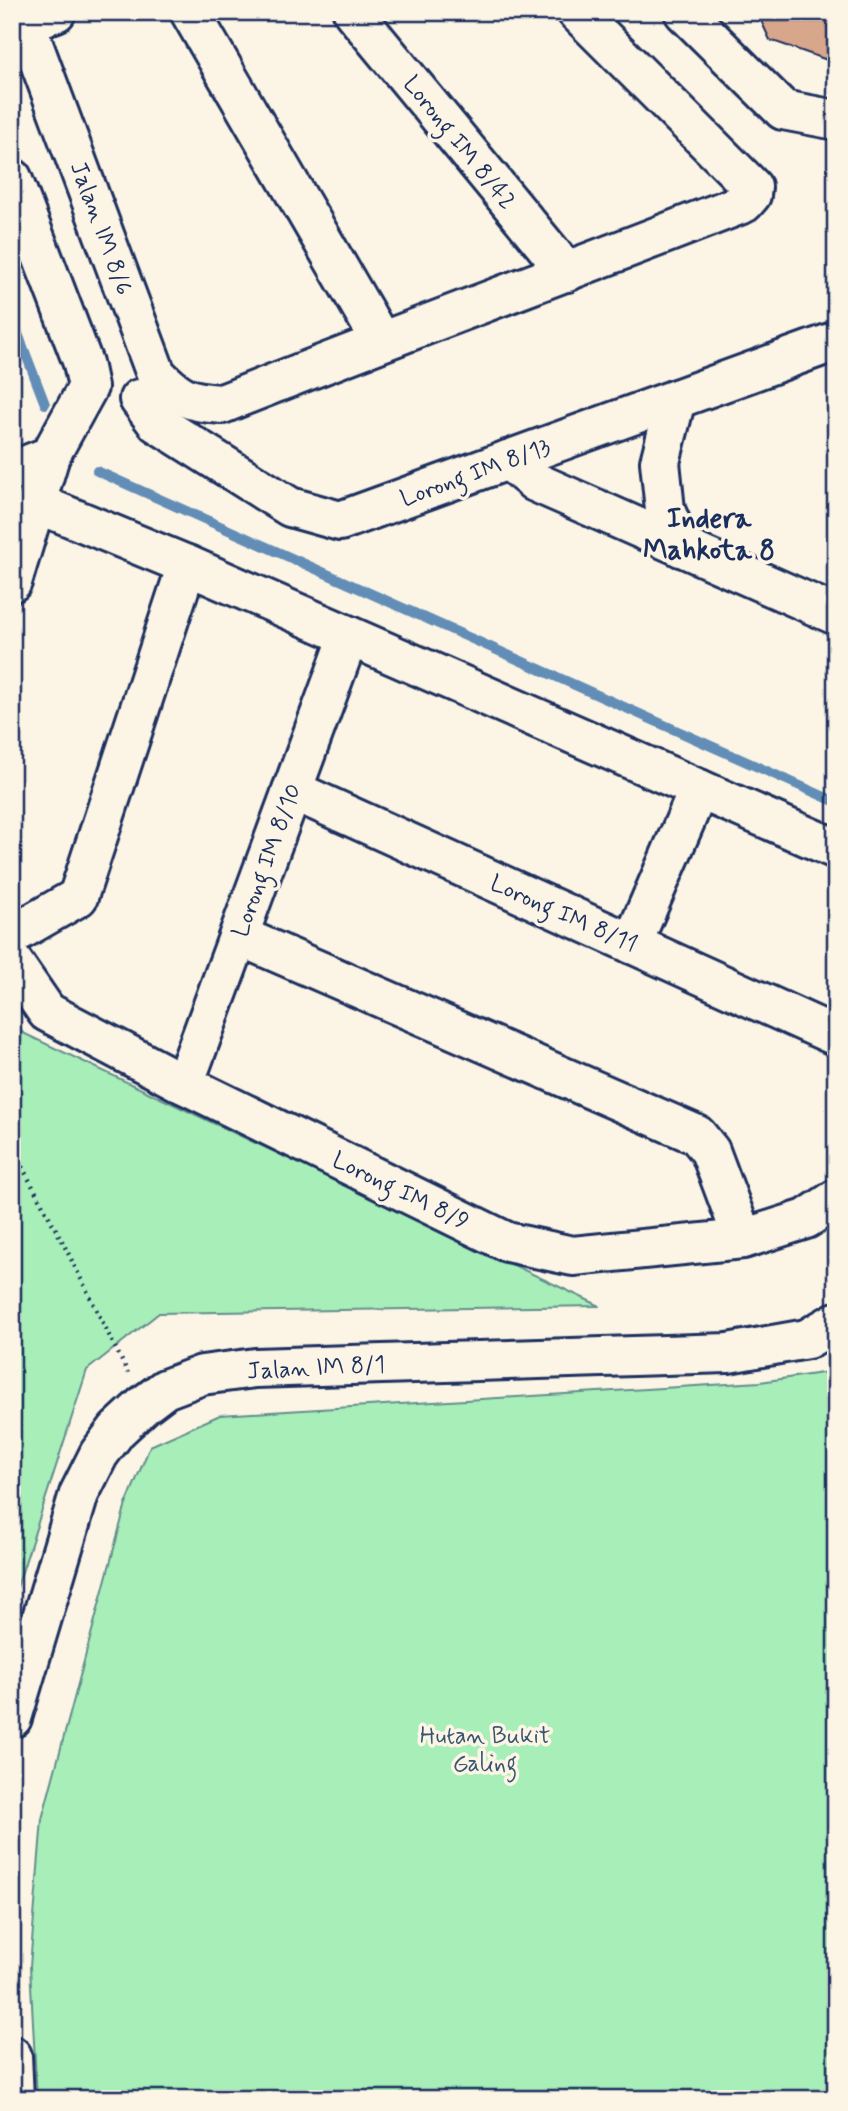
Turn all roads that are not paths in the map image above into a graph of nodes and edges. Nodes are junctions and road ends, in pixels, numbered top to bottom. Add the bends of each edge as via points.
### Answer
1 (190, 12) edge
2 (353, 12) edge
3 (578, 12) edge
4 (684, 12) edge
5 (29, 19) edge
6 (836, 120) edge
7 (12, 178) edge
8 (567, 272) junction
9 (381, 341) junction
10 (836, 341) edge
11 (88, 387) junction
12 (156, 395) junction
13 (676, 399) junction
14 (50, 456) junction
15 (508, 460) junction
16 (12, 471) edge
17 (36, 503) junction
18 (681, 547) junction
19 (187, 565) junction
20 (12, 582) edge
21 (836, 615) edge
22 (349, 636) junction
23 (699, 789) junction
24 (292, 790) junction
25 (836, 849) edge
26 (12, 935) edge
27 (239, 936) junction
28 (632, 944) junction
29 (12, 961) edge
30 (836, 1036) edge
31 (184, 1084) junction
32 (836, 1199) edge
33 (743, 1238) junction
34 (836, 1321) edge
35 (12, 1718) edge
36 (12, 2056) edge
37 (14, 2099) edge

1 - 9 street
2 - 8 street, Lorong IM 8/42
3 - 8 street via 752,187 744,203
4 - 6 street via 783,110
5 - 12 street, Jalan IM 8/6 via 156,374
7 - 11 street via 83,363
8 - 9 street
9 - 12 street via 222,404
10 - 13 street, Lorong IM 8/13
11 - 12 street
11 - 14 street
12 - 15 street, Lorong IM 8/13 via 157,423 290,507 340,522
13 - 15 street, Lorong IM 8/13
13 - 18 street via 660,462 665,510
14 - 16 street
14 - 17 street
15 - 18 street via 535,482
17 - 19 street
17 - 20 street
18 - 21 street
19 - 22 street
19 - 26 street via 78,897
22 - 23 street
22 - 24 street, Lorong IM 8/10
23 - 25 street
23 - 28 street
24 - 27 street, Lorong IM 8/10
24 - 28 street, Lorong IM 8/11
27 - 31 street, Lorong IM 8/10
27 - 33 street via 697,1135 710,1151
28 - 30 street, Lorong IM 8/11
29 - 31 street, Lorong IM 8/9 via 47,1012
31 - 33 street, Lorong IM 8/9 via 507,1242 573,1256
32 - 33 street, Lorong IM 8/9 via 806,1219
34 - 35 street, Jalan IM 8/1 via 807,1339 728,1353 255,1368 202,1375 165,1389 117,1430 79,1494
36 - 37 street

